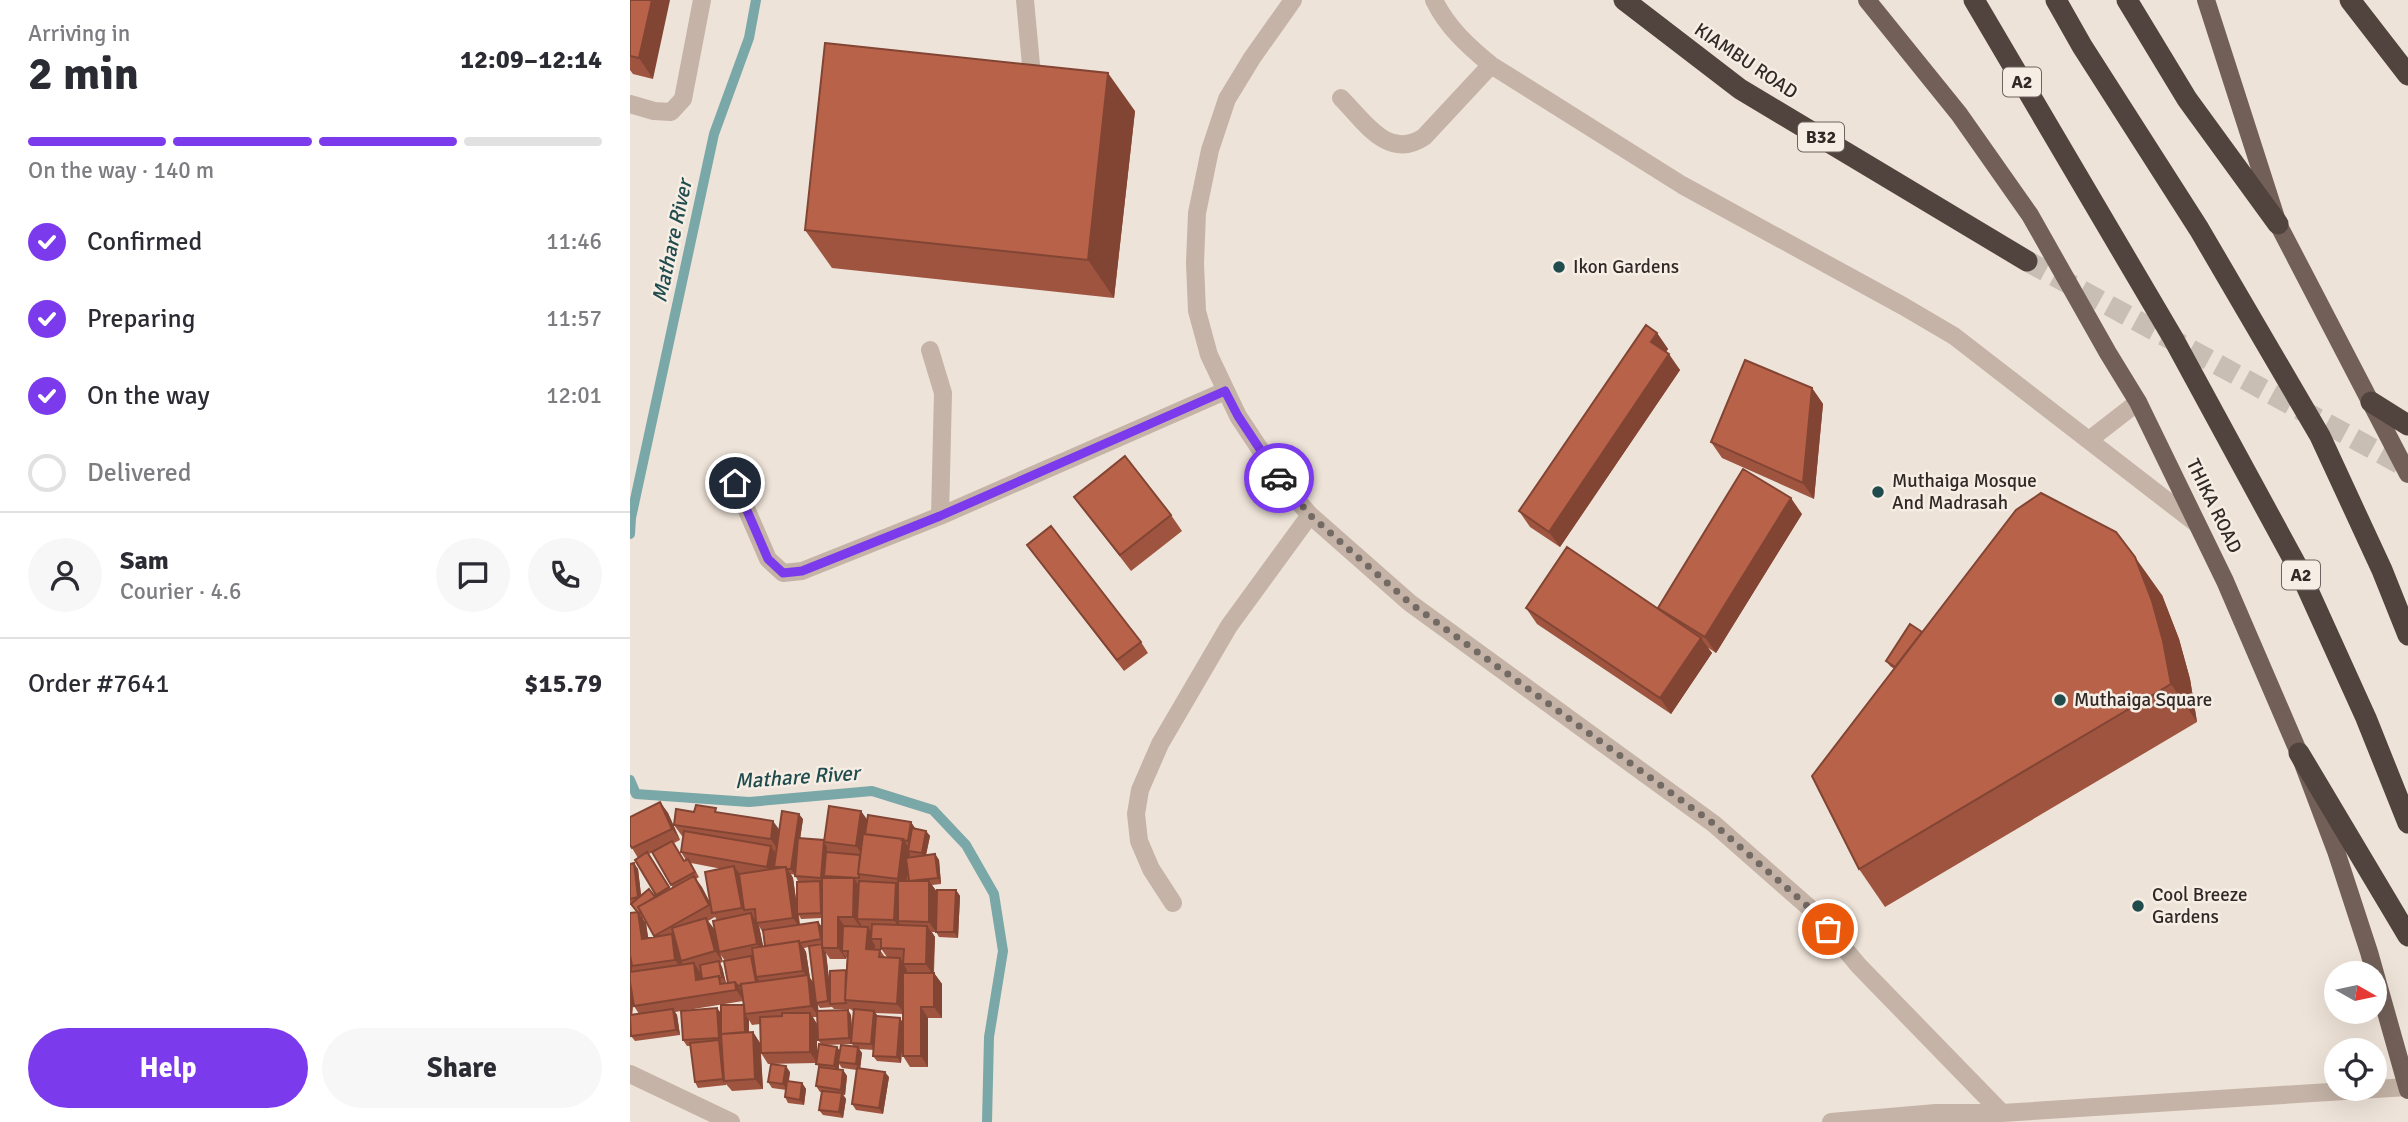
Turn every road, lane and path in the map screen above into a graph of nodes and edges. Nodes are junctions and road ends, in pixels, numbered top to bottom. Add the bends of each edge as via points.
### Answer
1 (702, 0) edge
2 (1025, 0) edge
3 (1293, 0) edge
4 (1434, 0) edge
5 (1624, 0) edge
6 (1867, 0) edge
7 (1974, 0) edge
8 (2056, 0) edge
9 (2127, 0) edge
10 (2206, 0) edge
11 (2350, 0) edge
12 (1031, 65) edge
13 (1491, 65) junction
14 (2408, 75) edge
15 (1341, 98) dead end
16 (630, 104) edge
17 (2278, 224) junction
18 (2026, 261) tunnel mouth
19 (930, 350) dead end
20 (1225, 391) junction
21 (2138, 402) junction
22 (2371, 402) junction
23 (2408, 425) edge
24 (2089, 440) junction
25 (2408, 474) edge
26 (735, 483) dead end
27 (1310, 515) junction
28 (940, 516) junction
29 (2197, 524) junction
30 (2408, 635) edge
31 (2299, 753) junction
32 (2408, 823) edge
33 (1173, 903) dead end
34 (2408, 936) edge
35 (630, 1074) edge
36 (2408, 1088) edge
37 (2002, 1113) junction
38 (724, 1119) edge
39 (1831, 1122) edge

1 - 16 street via 683,99 671,112
2 - 12 street
3 - 20 street via 1227,99 1197,213 1198,311 1209,355
4 - 13 street via 1464,43
5 - 18 highway, KIAMBU ROAD / B32 via 1740,89
6 - 21 main road, THIKA ROAD via 1959,114 2029,215
7 - 32 highway, A2 via 2173,338 2298,568
8 - 30 highway via 2199,229 2320,436
9 - 17 highway via 2187,99
10 - 17 main road
11 - 14 highway
13 - 15 street via 1424,137 1410,144 1383,141
13 - 24 street via 1682,185 1954,336
17 - 22 main road
19 - 28 street via 943,393
20 - 27 street via 1285,487
20 - 28 street
21 - 24 street
21 - 29 main road, THIKA ROAD
22 - 23 highway
22 - 25 main road
24 - 29 street
26 - 28 street via 768,559 783,573 802,571
27 - 33 street via 1228,626 1160,744 1140,790 1136,814 1139,841
27 - 37 street via 1410,603 1714,824 1812,910 1859,966
29 - 31 main road, THIKA ROAD
31 - 34 highway
31 - 36 main road, THIKA ROAD via 2369,952
35 - 38 street
36 - 37 street
37 - 39 street

